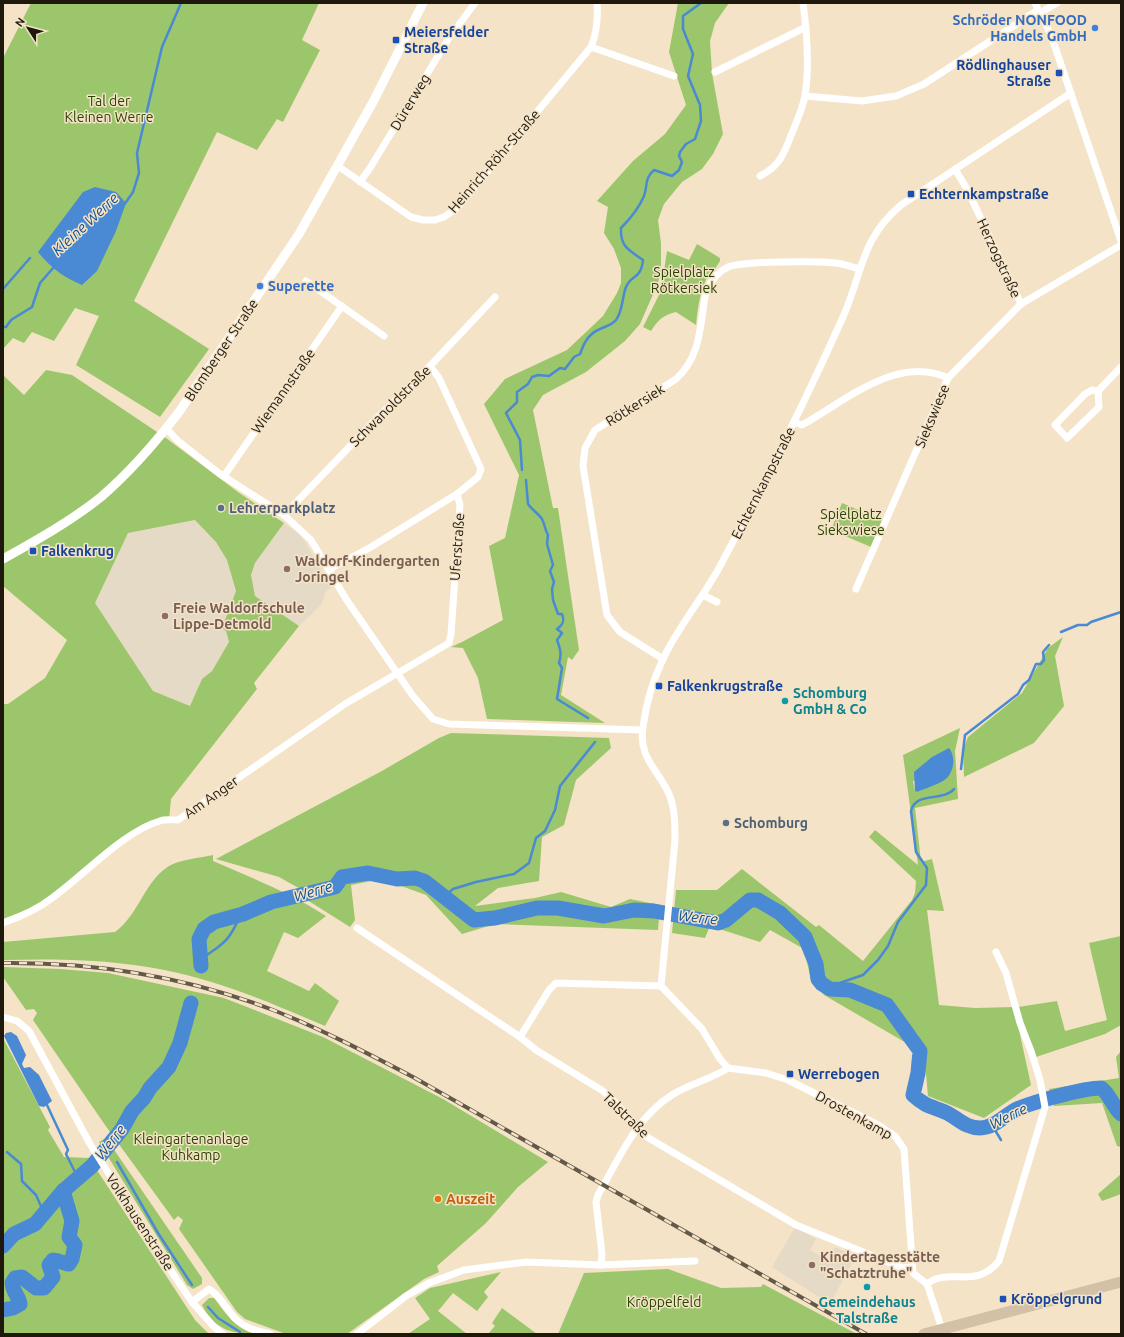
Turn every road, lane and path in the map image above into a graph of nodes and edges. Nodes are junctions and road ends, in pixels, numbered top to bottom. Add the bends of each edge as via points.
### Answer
1 (423, 3) edge
2 (475, 3) edge
3 (597, 3) edge
4 (803, 3) edge
5 (1035, 3) edge
6 (1056, 3) edge
7 (1039, 12) junction
8 (806, 27) junction
9 (591, 47) junction
10 (715, 72) dead end
11 (674, 76) dead end
12 (1071, 93) junction
13 (805, 96) junction
14 (338, 166) junction
15 (955, 169) junction
16 (760, 176) dead end
17 (360, 182) junction
18 (1121, 240) edge
19 (1121, 245) edge
20 (860, 269) junction
21 (306, 281) dead end
22 (495, 297) dead end
23 (1021, 304) junction
24 (342, 306) junction
25 (384, 336) dead end
26 (430, 366) junction
27 (1121, 368) edge
28 (948, 378) junction
29 (1098, 390) junction
30 (794, 422) junction
31 (166, 428) junction
32 (224, 476) junction
33 (457, 494) junction
34 (284, 515) junction
35 (3, 558) edge
36 (330, 569) junction
37 (856, 589) dead end
38 (703, 595) junction
39 (717, 602) dead end
40 (664, 658) junction
41 (396, 672) junction
42 (642, 730) junction
43 (3, 923) edge
44 (357, 928) dead end
45 (996, 952) dead end
46 (661, 986) junction
47 (3, 1017) edge
48 (520, 1037) junction
49 (728, 1068) junction
50 (637, 1127) junction
51 (695, 1261) dead end
52 (600, 1265) junction
53 (912, 1267) junction
54 (1121, 1282) edge
55 (927, 1284) junction
56 (192, 1302) junction
57 (942, 1329) junction
58 (223, 1334) edge
59 (270, 1334) edge
60 (357, 1334) edge
61 (924, 1334) edge

1 - 14 street, Blomberger Straße
2 - 17 street, Dürerweg via 450,38
3 - 9 street, Heinrich-Röhr-Straße via 598,19
4 - 8 street
5 - 7 street
6 - 7 street
7 - 12 street via 1051,35
7 - 13 street via 924,84 896,96 862,101
8 - 10 street
8 - 13 street
9 - 11 street
9 - 17 street, Heinrich-Röhr-Straße via 471,192 458,207 444,217 435,220 416,219
12 - 15 street, Echternkampstraße
12 - 18 street
13 - 16 street via 783,156 776,166
14 - 17 street, Heinrich-Röhr-Straße
14 - 31 street, Blomberger Straße via 299,234 261,292
15 - 20 street, Echternkampstraße via 890,214 869,243
15 - 23 street, Herzogstraße
19 - 23 street, Siekswiese
20 - 30 street, Echternkampstraße via 847,309
20 - 40 street, Rötkersiek via 837,263 737,264 721,271 706,291 696,349 684,372 600,427 589,438 583,466 607,615 615,628
21 - 24 street
22 - 26 street, Schwanoldstraße
23 - 28 street, Siekswiese
24 - 25 street
24 - 32 street, Wiemannstraße
26 - 33 street, Uferstraße via 439,378 481,469 478,477
26 - 34 street, Schwanoldstraße
27 - 29 street
28 - 30 street via 922,373 897,375 872,385 802,425
28 - 37 street, Siekswiese
29 - 29 street via 1086,394 1055,425 1067,438 1099,407
30 - 38 street, Echternkampstraße
31 - 32 street via 178,441
31 - 35 street, Blomberger Straße via 100,497 41,537
32 - 34 street
33 - 36 street
33 - 41 street, Uferstraße via 460,505 450,640 445,646
34 - 36 street via 311,540
36 - 41 street via 346,599
38 - 39 street
38 - 40 street, Echternkampstraße
40 - 42 street, Echternkampstraße
41 - 42 street via 429,716 442,722
41 - 43 street, Am Anger via 345,704 178,820 160,820 144,828 121,842 52,898 33,910
42 - 46 street via 643,750 668,793 674,816
44 - 48 street, Talstraße
45 - 55 street via 1006,973 1040,1080 1045,1107 999,1261 987,1274 935,1278
46 - 48 street via 556,983
46 - 49 street via 702,1029
47 - 56 street, Volkhausenstraße via 17,1021 31,1035 90,1144
48 - 50 street, Talstraße via 536,1050 603,1091
49 - 50 street via 671,1095
49 - 53 street, Drostenkamp via 766,1073 788,1080 895,1136 904,1149
50 - 52 street via 596,1202 602,1247
50 - 53 street, Talstraße via 647,1137 796,1225 903,1268
51 - 52 street
52 - 60 street via 526,1262 464,1270 423,1286 406,1296
53 - 55 street via 915,1276
54 - 57 main road
55 - 57 street
56 - 58 street, Volkhausenstraße
56 - 59 street via 209,1289 238,1321
57 - 61 main road

